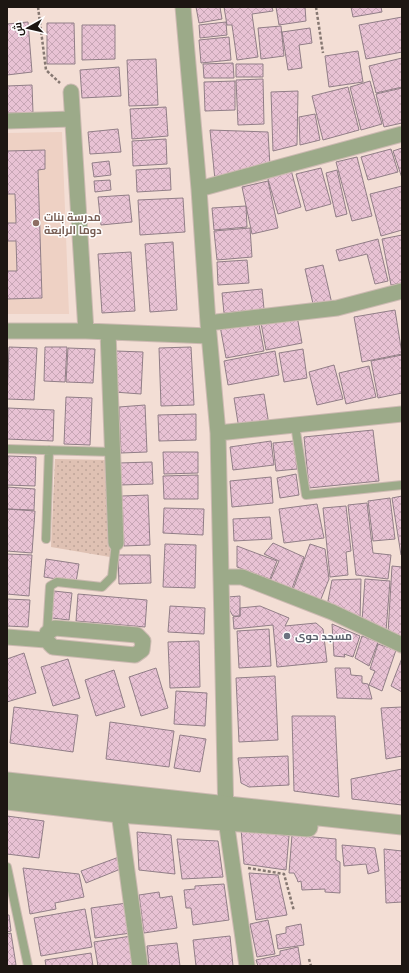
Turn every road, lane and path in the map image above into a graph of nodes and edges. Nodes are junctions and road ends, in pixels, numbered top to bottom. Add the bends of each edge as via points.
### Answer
1 (38, 7) edge
2 (183, 7) edge
3 (316, 7) edge
4 (323, 53) dead end
5 (71, 92) joint
6 (72, 119) junction
7 (7, 121) edge
8 (402, 134) edge
9 (199, 190) junction
10 (402, 291) edge
11 (208, 329) junction
12 (7, 331) edge
13 (86, 331) junction
14 (108, 332) junction
15 (402, 414) edge
16 (295, 425) junction
17 (218, 433) junction
18 (7, 449) edge
19 (49, 450) junction
20 (112, 452) junction
21 (402, 485) edge
22 (46, 539) dead end
23 (116, 543) joint
24 (222, 577) junction
25 (7, 637) edge
26 (46, 637) junction
27 (402, 646) edge
28 (7, 782) edge
29 (7, 800) edge
30 (226, 812) junction
31 (119, 813) junction
32 (402, 825) edge
33 (402, 834) edge
34 (234, 866) junction
35 (7, 867) edge
36 (294, 911) dead end
37 (309, 958) dead end
38 (28, 966) edge
39 (140, 966) edge
40 (248, 966) edge
41 (311, 966) edge

1 - 5 path via 46,70
2 - 9 street
3 - 4 path
5 - 6 street
6 - 7 street
6 - 13 street
8 - 9 street
9 - 11 street
10 - 11 street via 337,308
11 - 14 street
11 - 17 street
12 - 13 street
13 - 14 street
14 - 20 street
15 - 16 street
16 - 17 street
16 - 21 lane via 306,495
17 - 24 street
18 - 19 lane
19 - 20 lane
19 - 22 lane
20 - 23 street
23 - 26 lane via 112,577 102,587 57,582 50,586
24 - 27 street via 242,577 332,612
24 - 30 street
25 - 26 street
26 - 26 street via 53,647 135,655 142,650 143,642 137,635 55,628
28 - 30 street
29 - 31 street
30 - 31 street
30 - 32 street
30 - 33 street
30 - 34 street
31 - 39 street
34 - 36 path via 284,874
34 - 40 street
35 - 38 lane
37 - 41 path

